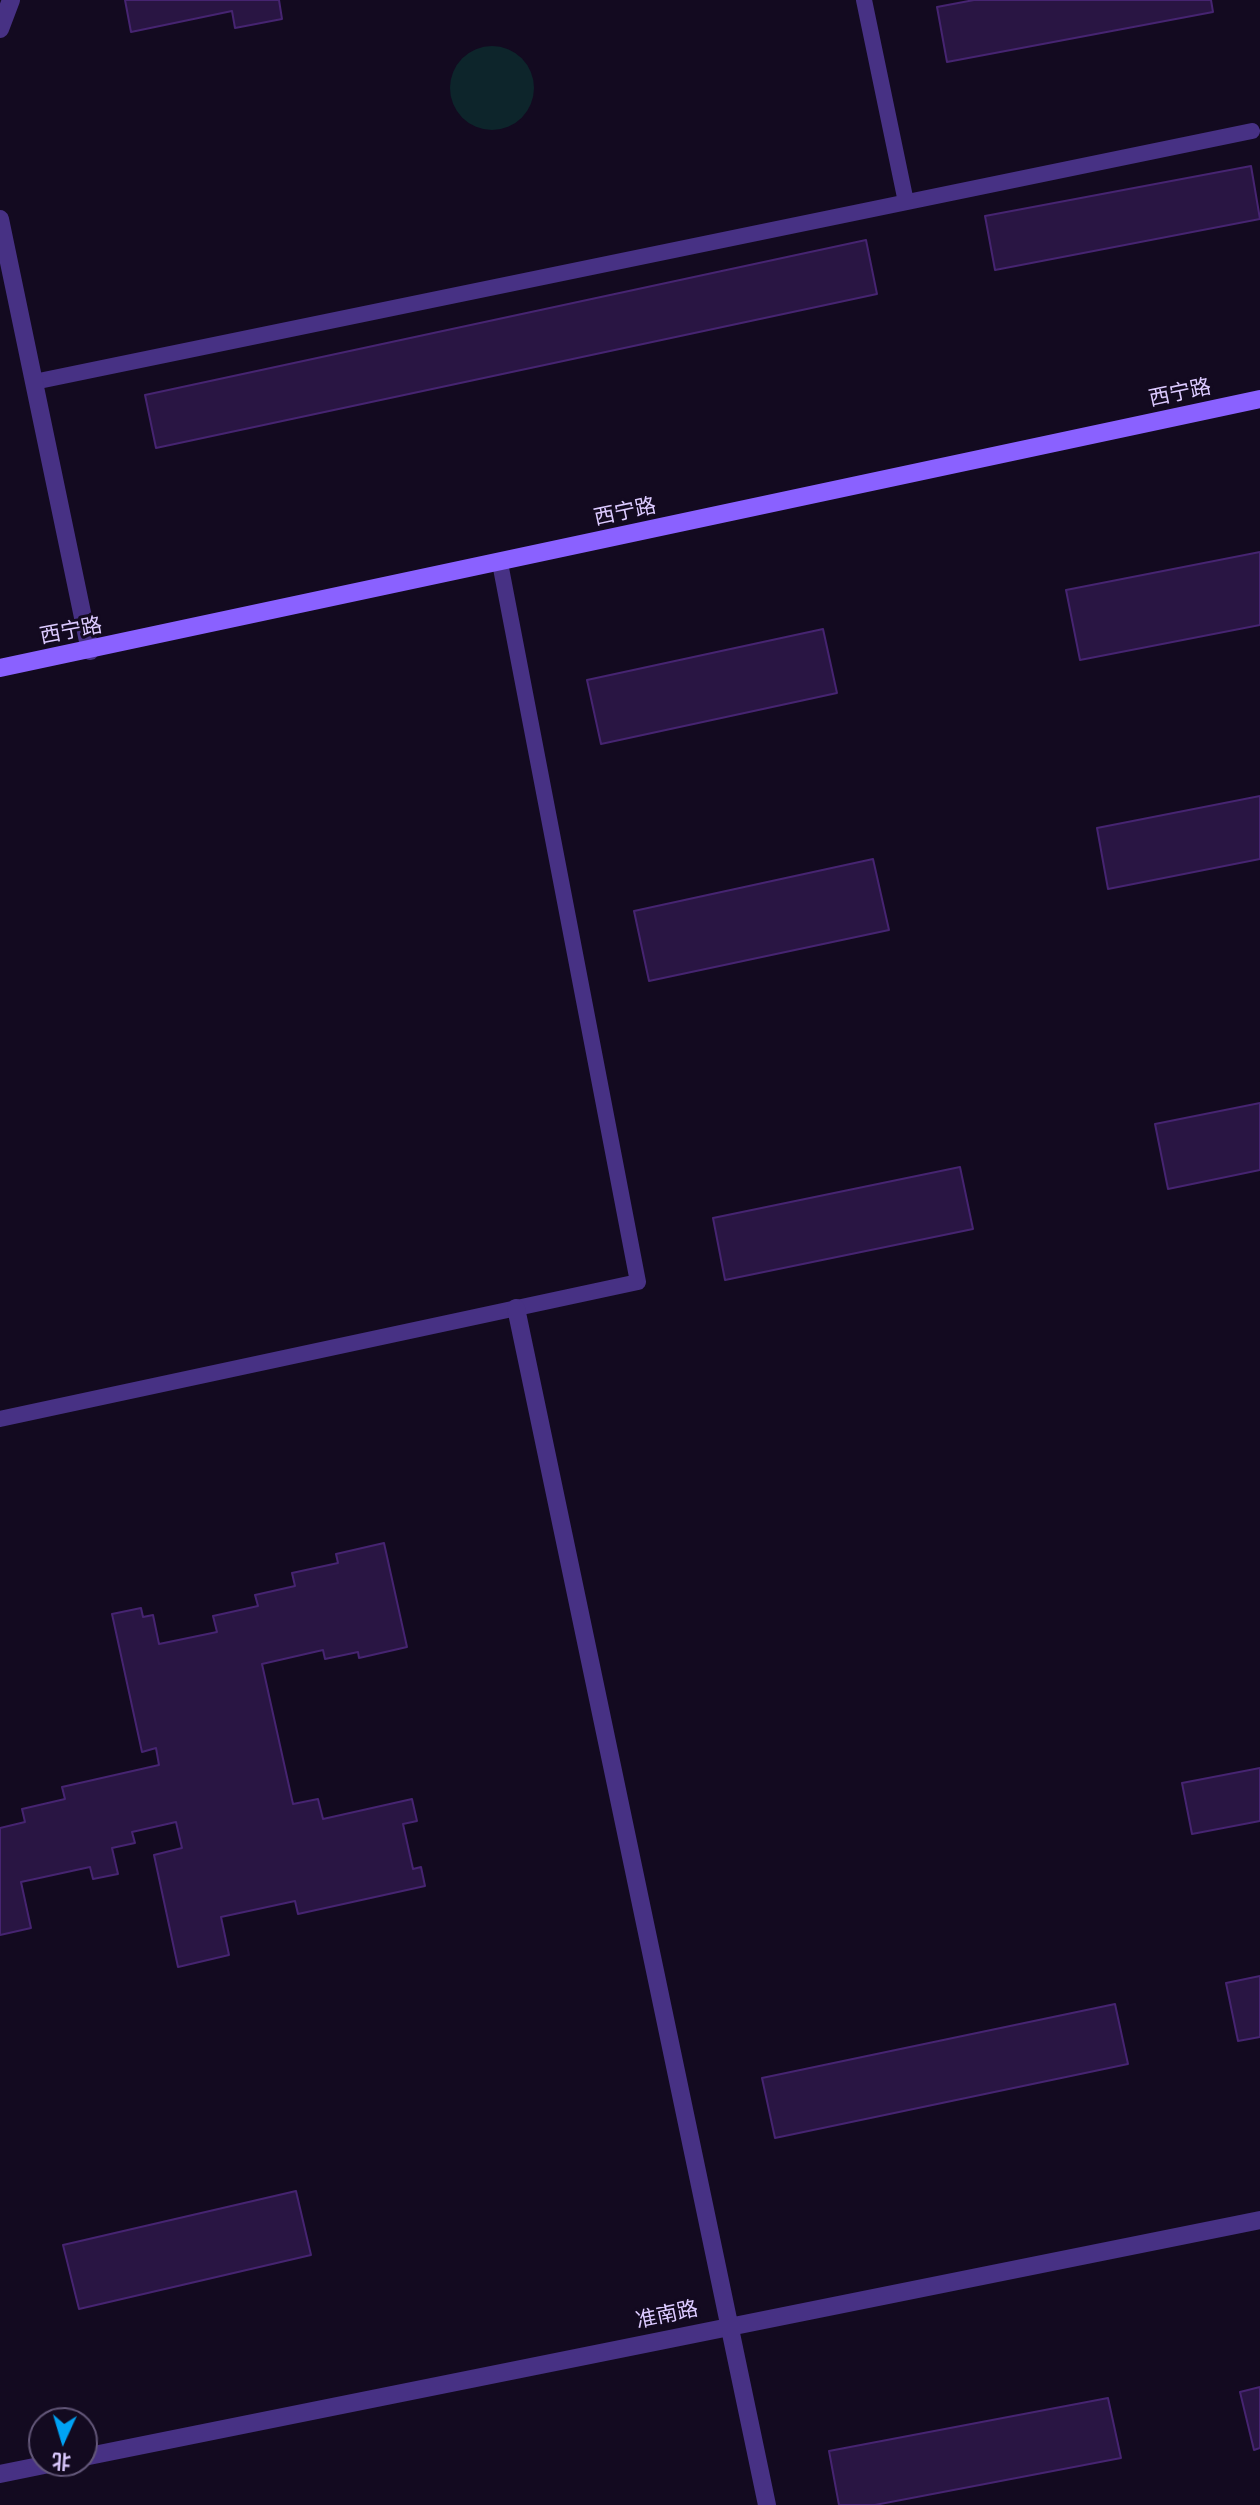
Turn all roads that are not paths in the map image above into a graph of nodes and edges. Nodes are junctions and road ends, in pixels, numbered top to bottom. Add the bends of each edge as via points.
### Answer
1 (11, 0) edge
2 (864, 0) edge
3 (0, 29) edge
4 (1252, 131) dead end
5 (906, 202) junction
6 (0, 219) edge
7 (34, 382) junction
8 (1260, 399) edge
9 (500, 563) junction
10 (90, 651) junction
11 (0, 668) edge
12 (516, 1308) junction
13 (0, 1419) edge
14 (1260, 2220) edge
15 (731, 2325) junction
16 (98, 2454) edge
17 (28, 2468) edge
18 (0, 2474) edge
19 (767, 2505) edge

1 - 3 street
2 - 5 lane
4 - 5 lane
5 - 7 lane
6 - 7 street
7 - 10 street
8 - 9 street, 西宁路
9 - 10 street, 西宁路
9 - 12 lane via 638,1282
10 - 11 street, 西宁路
12 - 13 lane
12 - 15 street
14 - 15 street, 准南路
15 - 16 street, 准南路
15 - 19 street
17 - 18 street

